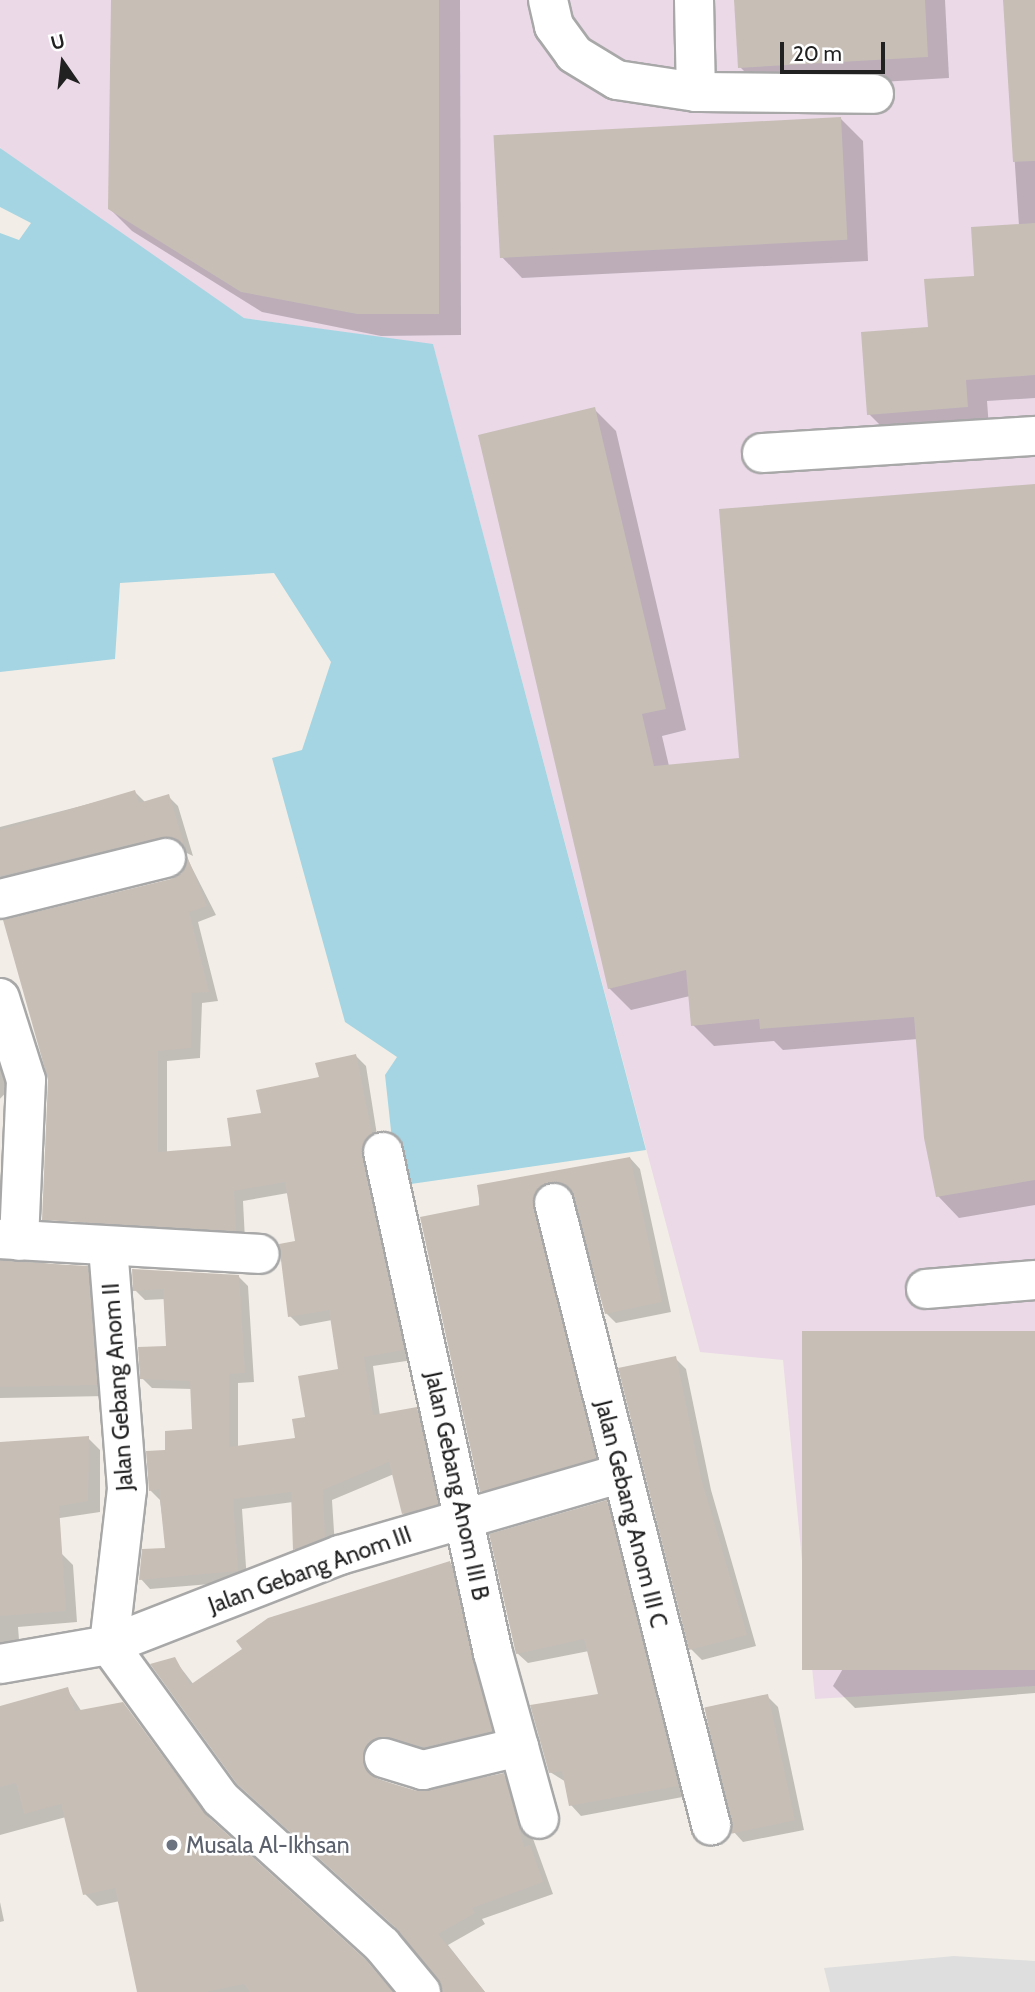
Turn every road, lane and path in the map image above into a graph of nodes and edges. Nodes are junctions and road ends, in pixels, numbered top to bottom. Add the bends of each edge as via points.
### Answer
1 (548, 0) edge
2 (694, 0) edge
3 (696, 92) junction
4 (874, 94) dead end
5 (1035, 436) edge
6 (762, 453) dead end
7 (166, 858) dead end
8 (0, 899) edge
9 (0, 998) edge
10 (383, 1152) dead end
11 (554, 1203) dead end
12 (9, 1240) edge
13 (108, 1247) junction
14 (260, 1254) dead end
15 (1035, 1280) edge
16 (926, 1289) dead end
17 (619, 1474) junction
18 (463, 1516) junction
19 (109, 1645) junction
20 (0, 1664) edge
21 (519, 1747) junction
22 (384, 1758) dead end
23 (539, 1818) dead end
24 (711, 1825) dead end
25 (421, 1992) edge

1 - 3 street via 554,26 574,54 617,80
2 - 3 street
3 - 4 street
5 - 6 street
7 - 8 street
9 - 12 street via 26,1080
10 - 18 street, Jalan Gebang Anom III B
11 - 17 street, Jalan Gebang Anom III C
12 - 13 street
13 - 14 street
13 - 19 street, Jalan Gebang Anom II via 127,1489
15 - 16 street
17 - 18 street, Jalan Gebang Anom III
17 - 24 street, Jalan Gebang Anom III C
18 - 19 street, Jalan Gebang Anom III via 340,1555
18 - 21 street, Jalan Gebang Anom III B
19 - 20 street, Jalan Gebang Anom III
19 - 25 street via 221,1800 382,1945
21 - 22 street via 423,1770
21 - 23 street, Jalan Gebang Anom III B

